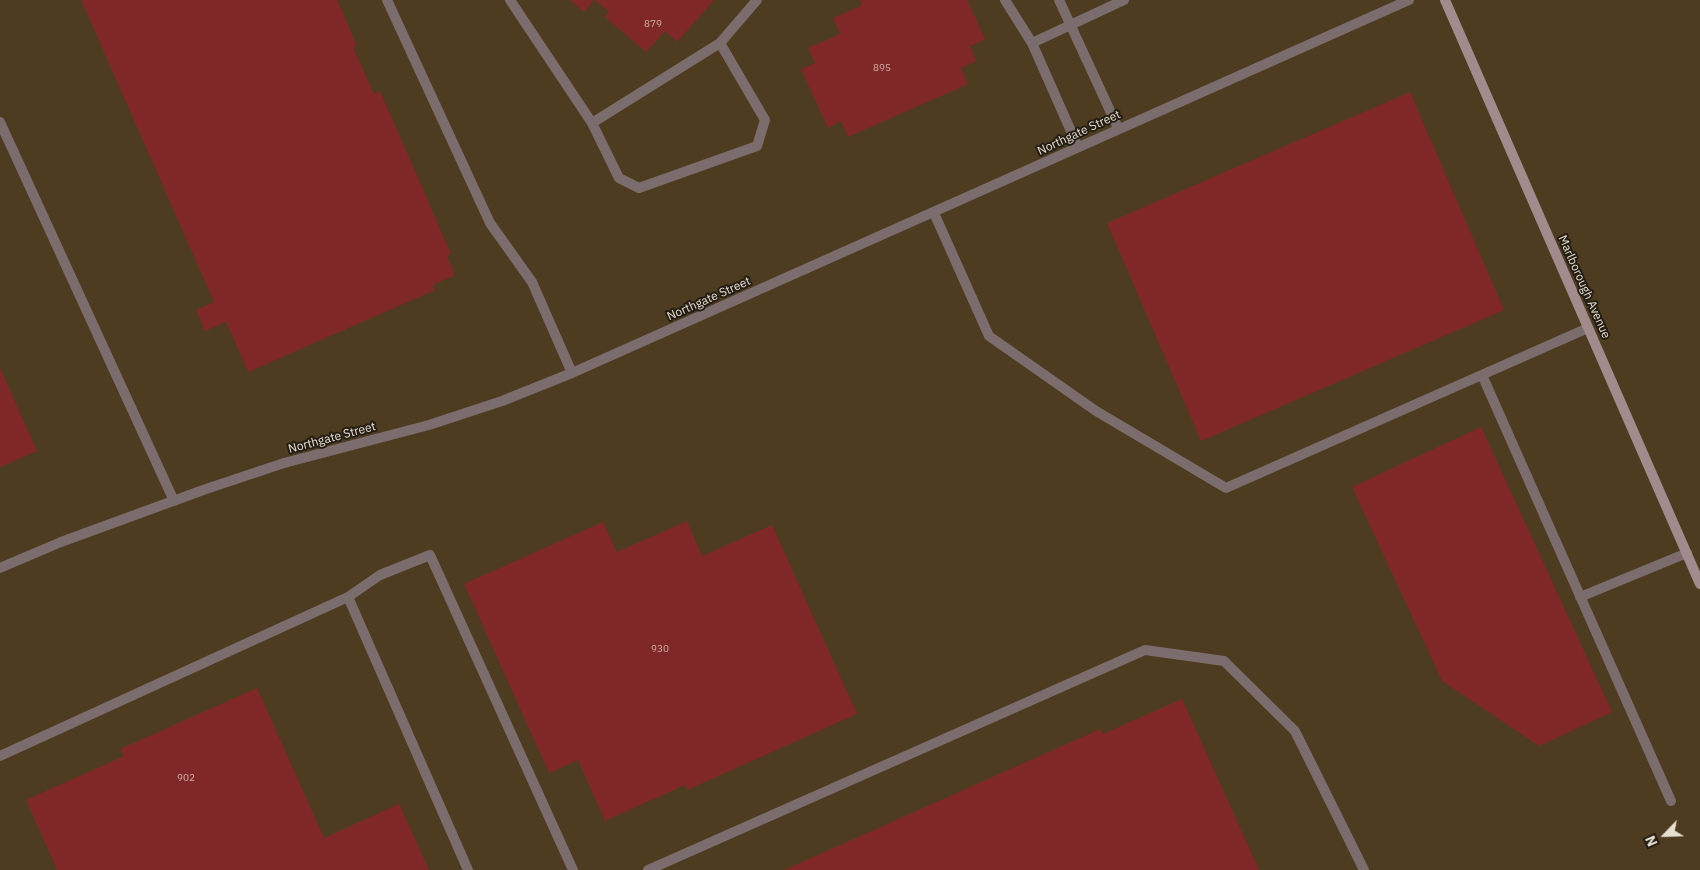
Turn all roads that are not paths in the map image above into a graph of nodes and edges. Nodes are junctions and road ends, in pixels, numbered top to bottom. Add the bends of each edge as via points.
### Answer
1 (387, 0) edge
2 (510, 0) edge
3 (757, 0) edge
4 (1005, 0) edge
5 (1059, 0) edge
6 (1124, 0) edge
7 (1409, 0) edge
8 (1445, 0) edge
9 (1072, 25) junction
10 (720, 43) junction
11 (1032, 43) junction
12 (0, 122) edge
13 (592, 123) junction
14 (1118, 128) junction
15 (1078, 147) junction
16 (934, 213) junction
17 (1588, 328) junction
18 (572, 373) junction
19 (1482, 375) junction
20 (174, 500) junction
21 (1686, 553) junction
22 (0, 568) edge
23 (1700, 584) edge
24 (1580, 597) junction
25 (348, 598) junction
26 (0, 756) edge
27 (1670, 801) dead end
28 (468, 870) edge
29 (573, 870) edge
30 (648, 870) edge
31 (1364, 870) edge

1 - 18 street via 490,223 532,282
2 - 13 street
3 - 10 street
4 - 11 street
5 - 9 street
6 - 9 street
7 - 14 street, Northgate Street
8 - 17 street, Marlborough Avenue
9 - 11 street
9 - 14 street
10 - 13 street
10 - 13 street via 766,120 757,146 639,188 619,178
11 - 15 street
12 - 20 street
14 - 15 street, Northgate Street
15 - 16 street, Northgate Street
16 - 18 street, Northgate Street
16 - 19 street via 989,336 1096,410 1226,488
17 - 19 street
17 - 21 street, Marlborough Avenue
18 - 20 street, Northgate Street via 466,413 284,463
19 - 24 street
20 - 22 street, Northgate Street
21 - 23 street, Marlborough Avenue
21 - 24 street
24 - 27 street
25 - 26 street
25 - 28 street
25 - 29 street via 380,575 430,555
30 - 31 street via 1144,650 1224,661 1295,731

